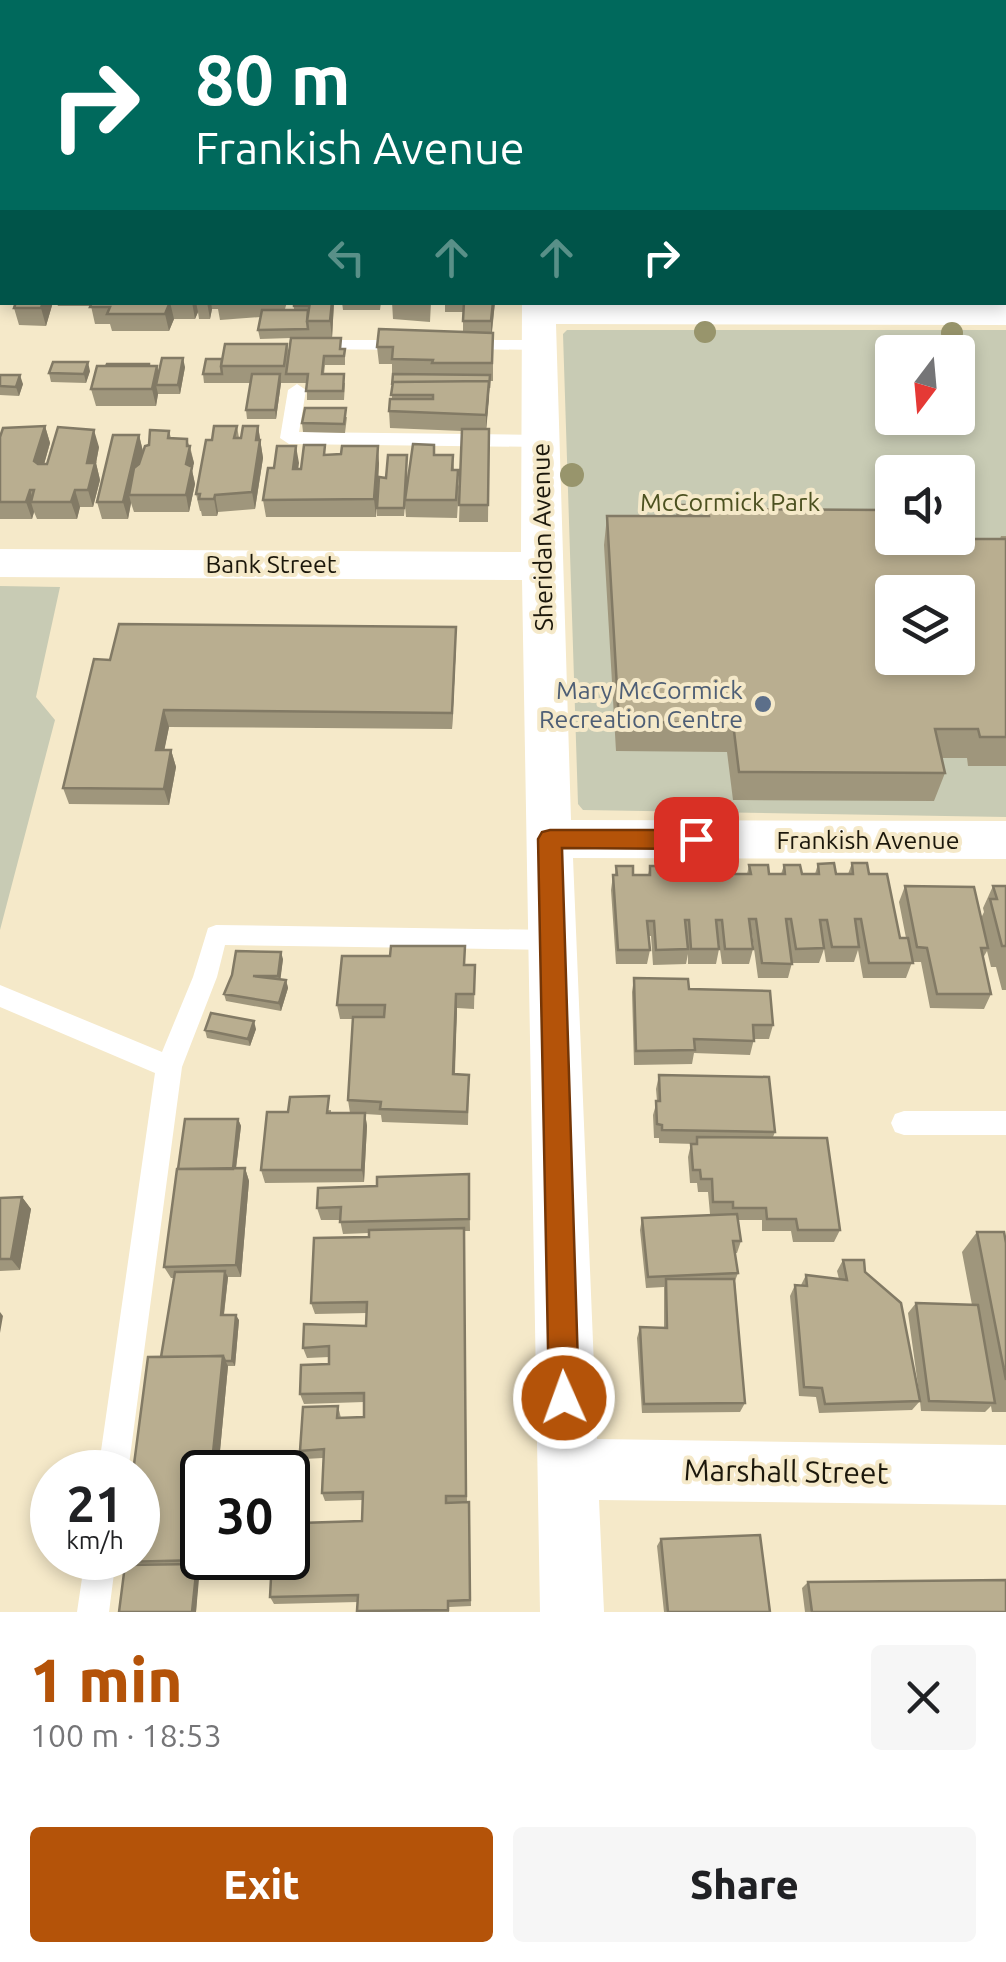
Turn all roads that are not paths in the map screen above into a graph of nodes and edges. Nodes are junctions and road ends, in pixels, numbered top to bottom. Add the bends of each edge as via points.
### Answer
1 (1006, 316) edge
2 (540, 321) edge
3 (290, 345) edge
4 (423, 345) edge
5 (442, 345) edge
6 (297, 390) dead end
7 (541, 442) junction
8 (0, 563) edge
9 (541, 566) junction
10 (550, 839) junction
11 (1006, 840) edge
12 (551, 940) junction
13 (0, 996) edge
14 (169, 1067) junction
15 (1006, 1122) edge
16 (904, 1123) dead end
17 (116, 1450) edge
18 (565, 1469) junction
19 (1006, 1476) edge
20 (98, 1580) edge
21 (93, 1612) edge
22 (572, 1612) edge

1 - 2 street
2 - 5 lane
2 - 7 street, Sheridan Avenue
3 - 4 lane
6 - 7 lane via 288,438
7 - 9 street, Sheridan Avenue
8 - 9 street, Bank Street
9 - 10 street, Sheridan Avenue
10 - 11 street, Frankish Avenue
10 - 12 street, Sheridan Avenue
12 - 14 lane via 216,935
12 - 18 street, Sheridan Avenue
13 - 14 lane
14 - 17 lane
15 - 16 lane
18 - 19 street, Marshall Street
18 - 22 street, Sheridan Avenue
20 - 21 lane

